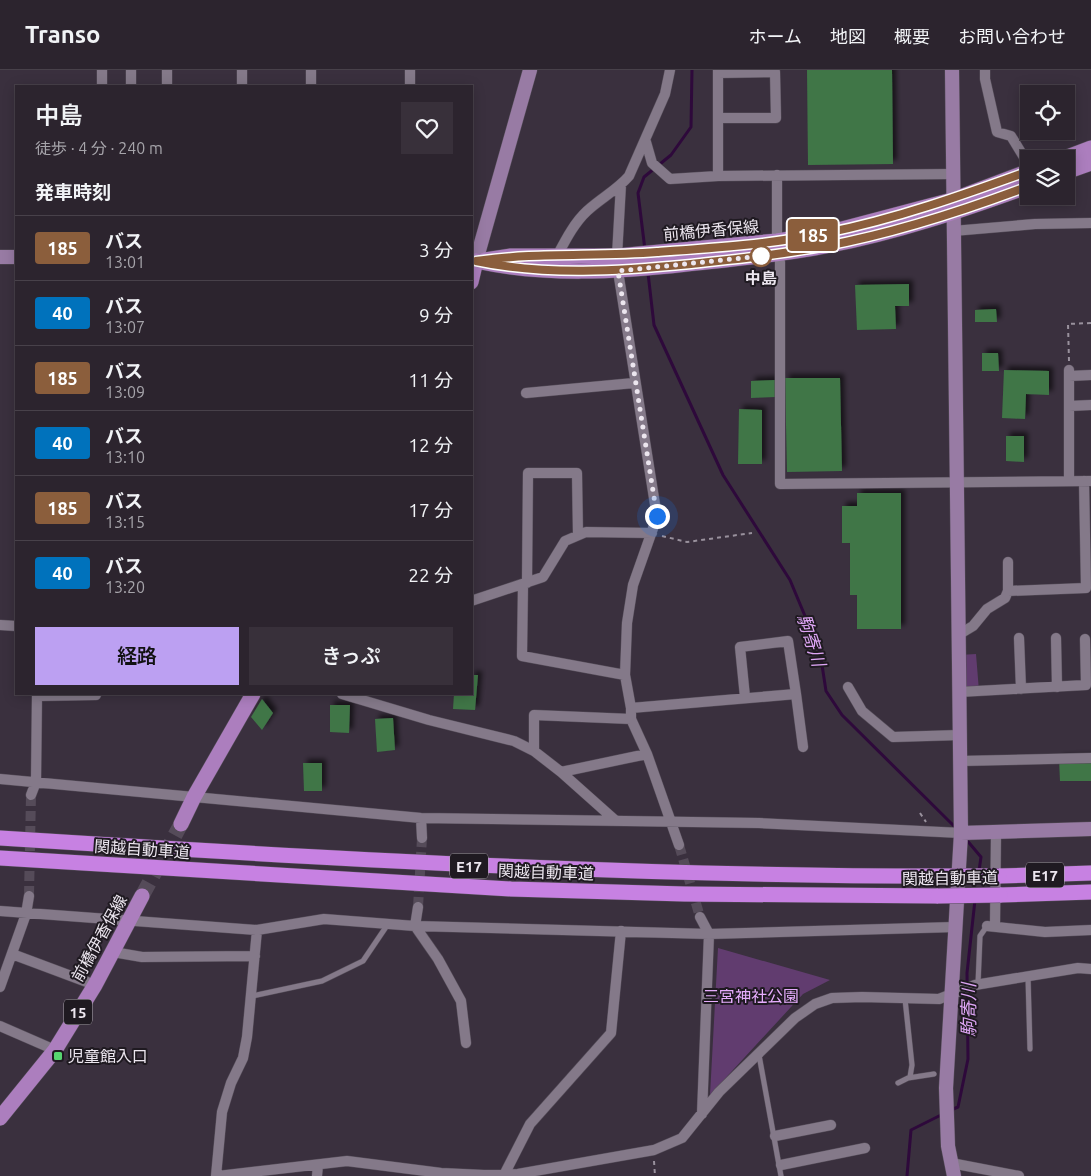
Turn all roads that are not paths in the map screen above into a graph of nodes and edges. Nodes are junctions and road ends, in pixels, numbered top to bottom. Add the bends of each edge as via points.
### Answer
1 (102, 70) edge
2 (131, 70) edge
3 (167, 70) edge
4 (242, 70) edge
5 (311, 70) edge
6 (410, 70) edge
7 (530, 70) edge
8 (670, 70) edge
9 (952, 70) edge
10 (985, 70) edge
11 (718, 71) edge
12 (102, 85) edge
13 (131, 85) edge
14 (167, 85) edge
15 (242, 85) edge
16 (311, 85) edge
17 (410, 85) edge
18 (718, 118) junction
19 (646, 142) junction
20 (1091, 148) edge
21 (1020, 151) edge
22 (1075, 154) edge
23 (1091, 163) edge
24 (1075, 169) edge
25 (954, 174) junction
26 (778, 175) junction
27 (718, 176) junction
28 (1020, 179) edge
29 (621, 184) junction
30 (952, 207) junction
31 (1091, 223) edge
32 (953, 231) junction
33 (777, 241) junction
34 (557, 256) junction
35 (0, 257) edge
36 (15, 257) edge
37 (657, 260) junction
38 (474, 261) edge
39 (780, 262) dead end
40 (617, 263) junction
41 (1091, 375) edge
42 (634, 383) junction
43 (526, 393) dead end
44 (1091, 405) edge
45 (1069, 406) junction
46 (1088, 481) edge
47 (956, 482) junction
48 (1069, 482) junction
49 (652, 533) junction
50 (578, 536) junction
51 (1088, 540) edge
52 (1008, 562) dead end
53 (525, 584) junction
54 (1008, 591) junction
55 (473, 600) edge
56 (0, 625) edge
57 (15, 626) edge
58 (958, 635) junction
59 (1019, 638) dead end
60 (1056, 638) dead end
61 (1085, 639) dead end
62 (625, 675) junction
63 (1057, 686) junction
64 (848, 688) dead end
65 (1021, 689) junction
66 (959, 692) junction
67 (796, 694) junction
68 (37, 695) edge
69 (96, 695) edge
70 (252, 695) edge
71 (357, 696) edge
72 (745, 696) junction
73 (631, 708) junction
74 (630, 718) junction
75 (960, 735) junction
76 (803, 747) dead end
77 (534, 751) junction
78 (647, 754) junction
79 (1091, 758) edge
80 (960, 761) junction
81 (561, 772) junction
82 (0, 779) edge
83 (36, 782) junction
84 (30, 795) tunnel mouth
85 (194, 797) junction
86 (421, 818) junction
87 (616, 821) junction
88 (672, 823) junction
89 (182, 824) tunnel mouth
90 (1091, 829) edge
91 (996, 832) junction
92 (961, 833) junction
93 (0, 838) edge
94 (422, 838) tunnel mouth
95 (679, 845) tunnel mouth
96 (0, 858) edge
97 (1091, 873) edge
98 (1091, 892) edge
99 (29, 896) tunnel mouth
100 (142, 896) tunnel mouth
101 (418, 907) tunnel mouth
102 (0, 911) edge
103 (26, 914) junction
104 (700, 917) tunnel mouth
105 (130, 920) junction
106 (388, 923) junction
107 (416, 926) junction
108 (991, 926) junction
109 (954, 928) junction
110 (257, 930) junction
111 (1091, 930) edge
112 (621, 931) junction
113 (708, 934) junction
114 (112, 952) junction
115 (12, 954) junction
116 (255, 956) junction
117 (1091, 970) edge
118 (1028, 977) junction
119 (95, 984) junction
120 (976, 985) junction
121 (0, 987) edge
122 (954, 993) junction
123 (252, 996) junction
124 (905, 999) junction
125 (0, 1026) edge
126 (466, 1043) dead end
127 (1030, 1049) dead end
128 (55, 1050) junction
129 (759, 1055) junction
130 (934, 1074) dead end
131 (910, 1077) junction
132 (898, 1083) dead end
133 (702, 1114) junction
134 (0, 1118) edge
135 (831, 1125) dead end
136 (775, 1136) junction
137 (865, 1148) dead end
138 (781, 1165) junction
139 (952, 1169) edge
140 (317, 1171) edge
141 (504, 1175) junction
142 (518, 1175) edge
143 (217, 1176) edge
144 (781, 1176) edge
145 (1019, 1176) edge

1 - 12 street
2 - 13 street
3 - 14 street
4 - 15 street
5 - 16 street
6 - 17 street
7 - 38 street
8 - 19 street via 665,94
9 - 25 street
10 - 21 street via 997,132 1011,136
11 - 18 street
11 - 18 street via 775,72 776,118
18 - 27 street
19 - 27 street via 652,163 670,179
19 - 29 street via 629,176
20 - 22 main road
23 - 24 main road
25 - 26 street
25 - 30 street
26 - 27 street
26 - 33 street
28 - 30 main road, 前橋伊香保線
29 - 34 street via 586,212
29 - 40 street
30 - 32 street
30 - 33 main road, 前橋伊香保線
30 - 37 main road, 前橋伊香保線 via 828,246 777,255
31 - 32 street
32 - 47 street
33 - 37 main road, 前橋伊香保線
34 - 38 main road, 前橋伊香保線 via 511,256
34 - 40 main road, 前橋伊香保線
35 - 36 street
37 - 40 main road, 前橋伊香保線
38 - 40 main road, 前橋伊香保線 via 512,269
39 - 47 street via 780,484
40 - 42 street
41 - 45 street via 1069,373
42 - 43 street
42 - 49 street via 657,516
44 - 45 street
45 - 48 street
46 - 48 street
46 - 51 street
47 - 48 street
47 - 58 street
49 - 50 street via 586,532
49 - 62 street via 633,585 626,623
50 - 53 street via 565,541 543,577
50 - 53 street via 577,473 528,473
51 - 54 street via 1086,588
52 - 54 street
53 - 55 street
53 - 62 street via 522,656
54 - 58 street via 1005,598
56 - 57 street
58 - 66 street
59 - 65 street
60 - 63 street
61 - 63 street via 1086,685
62 - 73 street
63 - 65 street
64 - 75 street via 862,710 893,737
65 - 66 street
66 - 75 street
67 - 72 street
67 - 72 street via 788,641 740,647
67 - 76 street
68 - 69 street
68 - 83 street
70 - 85 main road
71 - 77 street via 429,720 514,741
72 - 73 street
73 - 74 street
74 - 77 street via 534,715
74 - 78 street
75 - 80 street
77 - 81 street
78 - 81 street
78 - 88 street
79 - 80 street
80 - 92 street
81 - 87 street
82 - 83 street
83 - 84 street
83 - 85 street
85 - 86 street
85 - 89 main road
86 - 87 street
86 - 94 street
87 - 88 street
88 - 92 street via 759,823
88 - 95 street
90 - 91 street
91 - 92 street
91 - 108 street
92 - 109 street
93 - 97 highway, 関越自動車道 / E17, bridge via 304,858 716,875 999,876
96 - 98 highway, 関越自動車道 / E17, bridge via 511,889 938,896
99 - 103 street
100 - 105 main road, 前橋伊香保線 / 15
101 - 107 street
102 - 103 street
103 - 105 street
103 - 115 street
104 - 113 street
105 - 110 street
105 - 114 main road, 前橋伊香保線 / 15
106 - 107 street
106 - 110 street via 324,919
106 - 123 lane via 363,961 322,981
107 - 112 street
107 - 126 street via 461,1001
108 - 111 street via 1045,932
108 - 120 lane via 980,936
109 - 113 street
109 - 122 street
110 - 116 street
112 - 113 street
112 - 141 street via 611,1033 530,1124
113 - 133 street
114 - 116 street via 142,957
114 - 119 main road, 前橋伊香保線 / 15
115 - 119 street
115 - 121 street
116 - 123 street
117 - 118 street via 1078,968
118 - 120 street
118 - 127 lane
119 - 128 main road, 前橋伊香保線 / 15
120 - 122 street
122 - 124 street via 939,999
122 - 139 street via 946,1088
123 - 143 street via 245,1051 222,1112
124 - 129 street via 862,996 832,998 815,1004 795,1018
124 - 131 lane via 912,1065
125 - 128 street
128 - 134 main road, 前橋伊香保線 / 15
129 - 133 street via 719,1092
129 - 136 lane
130 - 131 lane
131 - 132 lane
133 - 142 street via 682,1138 654,1150
135 - 136 street
136 - 138 lane
137 - 138 street
138 - 144 lane
139 - 145 street
140 - 141 street via 347,1161 441,1173
140 - 143 street
141 - 142 street

